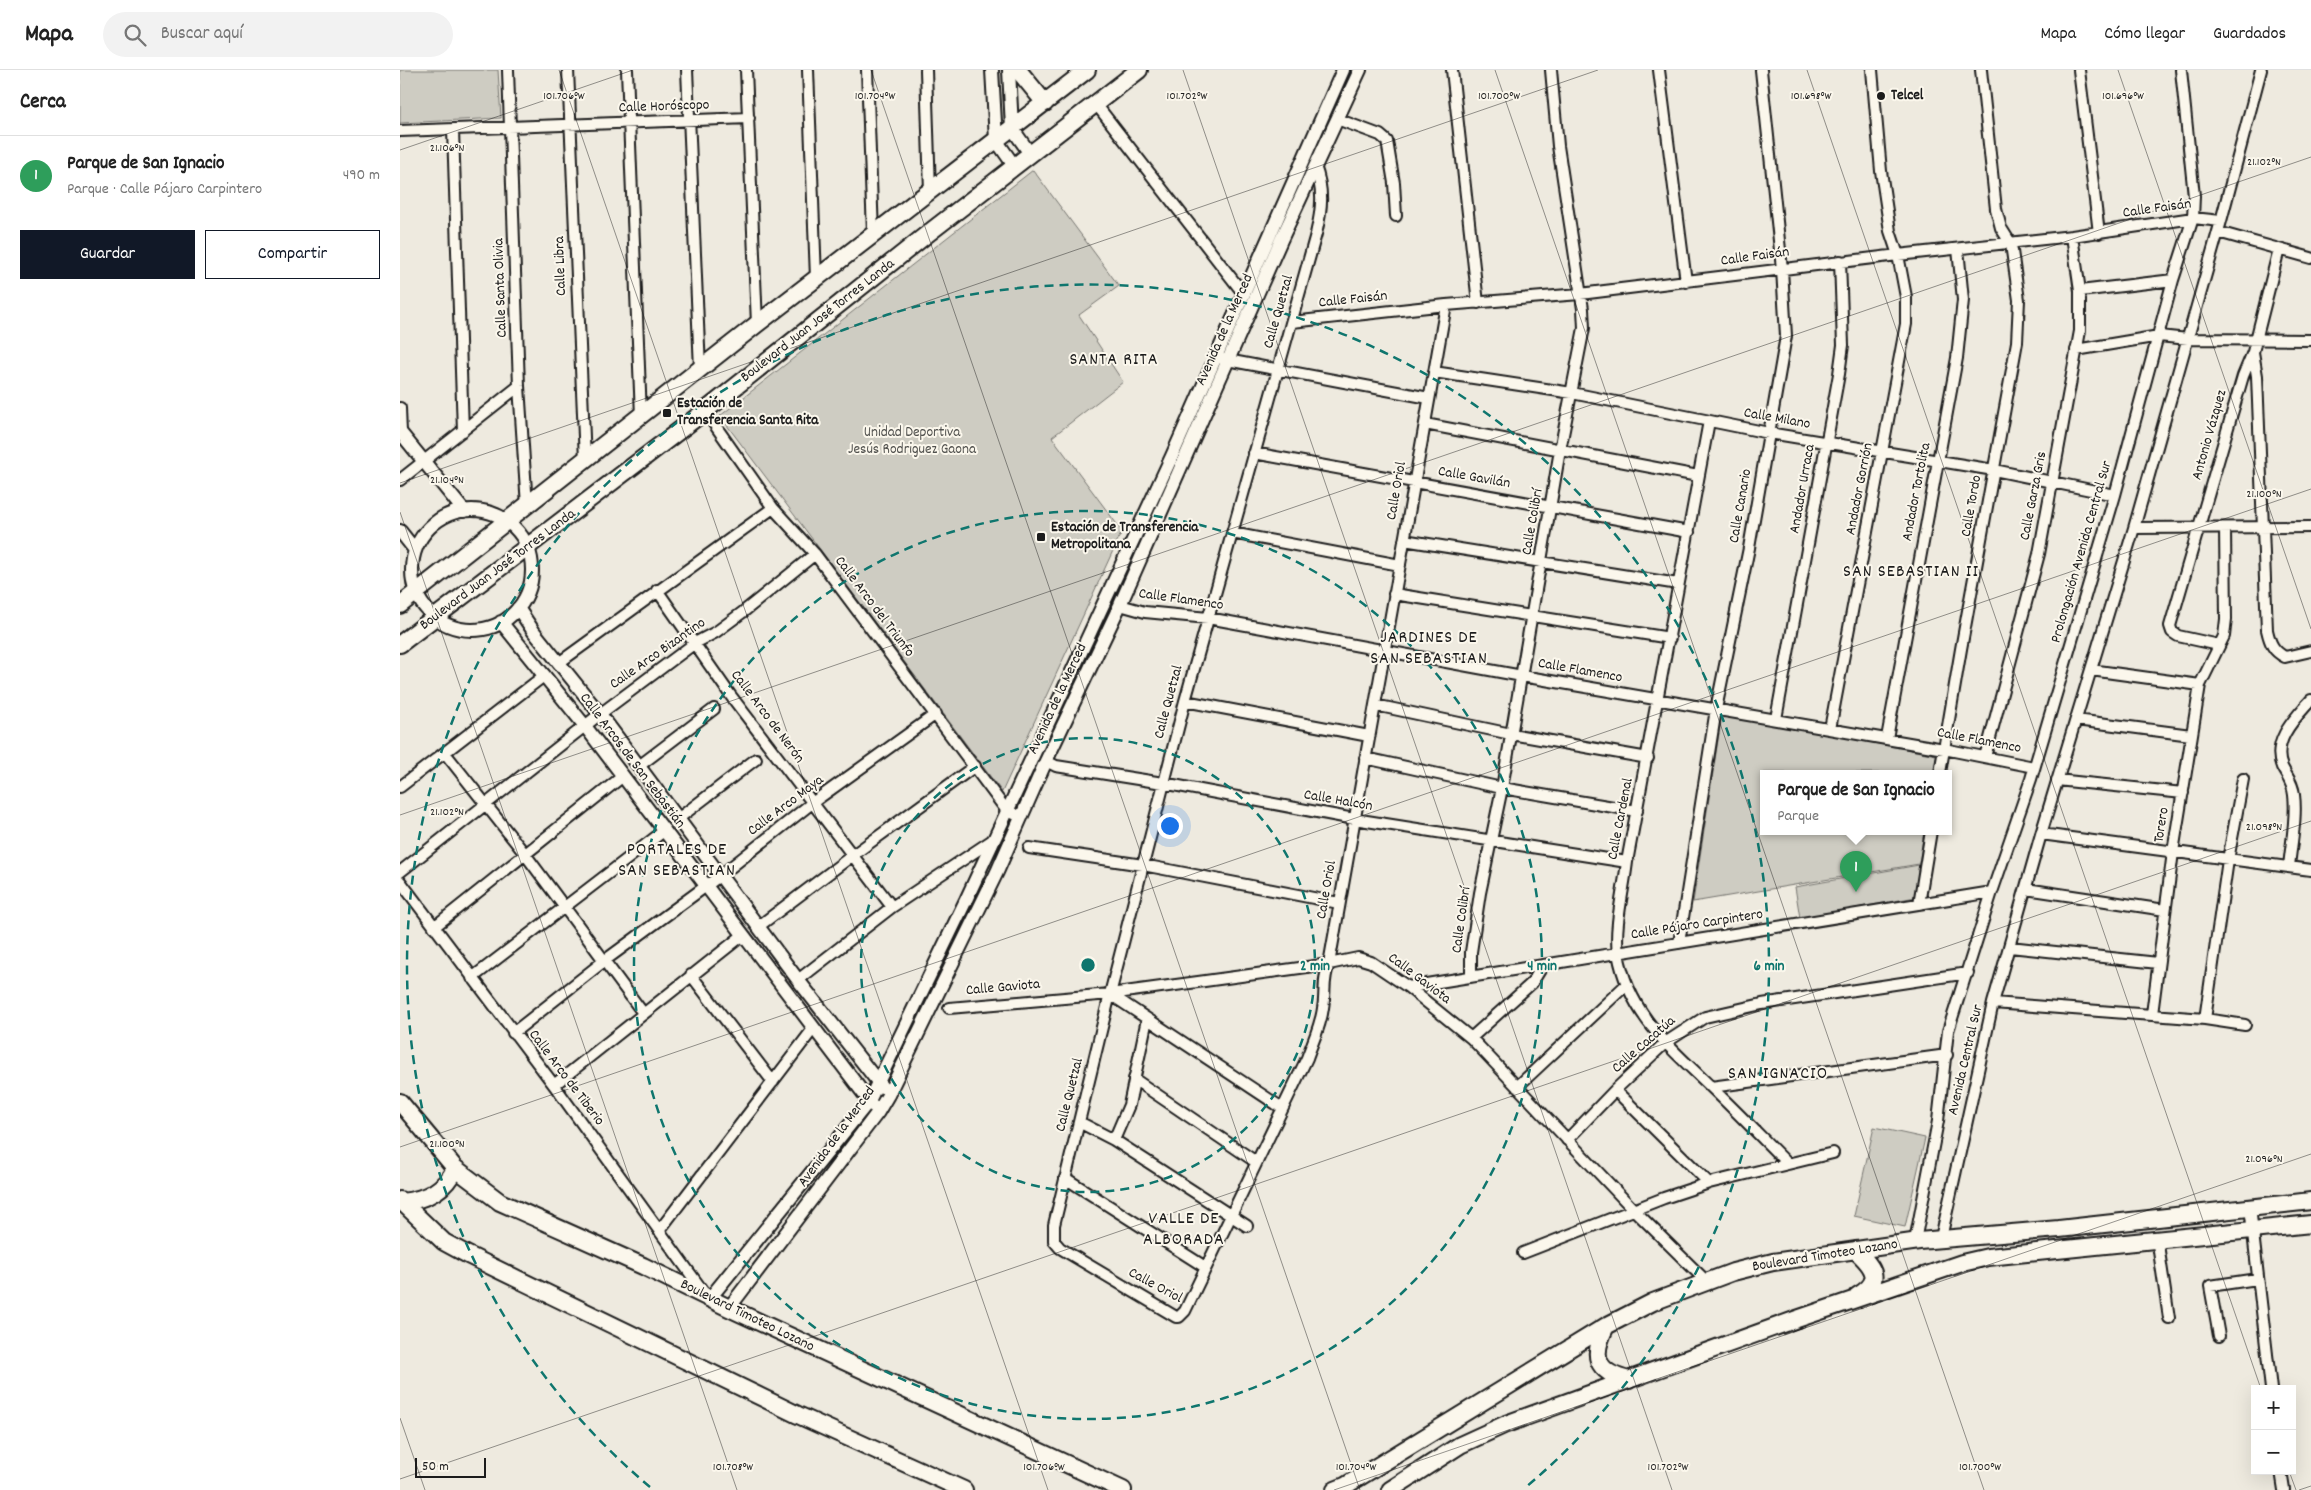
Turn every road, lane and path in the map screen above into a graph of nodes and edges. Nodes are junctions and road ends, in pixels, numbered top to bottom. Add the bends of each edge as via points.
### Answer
1 (508, 70) edge
2 (568, 70) edge
3 (627, 70) edge
4 (687, 70) edge
5 (746, 70) edge
6 (808, 70) edge
7 (866, 70) edge
8 (926, 70) edge
9 (992, 70) edge
10 (1009, 70) edge
11 (1018, 70) edge
12 (1087, 70) edge
13 (1139, 70) edge
14 (1343, 70) edge
15 (1360, 70) edge
16 (1452, 70) edge
17 (1551, 70) edge
18 (1659, 70) edge
19 (1761, 70) edge
20 (1872, 70) edge
21 (1981, 70) edge
22 (2079, 70) edge
23 (2181, 70) edge
24 (2261, 70) edge
25 (1045, 103) junction
26 (1096, 104) junction
27 (748, 118) junction
28 (1337, 119) junction
29 (690, 121) junction
30 (629, 123) junction
31 (570, 125) junction
32 (511, 128) junction
33 (1012, 128) junction
34 (453, 130) junction
35 (400, 131) edge
36 (996, 140) junction
37 (1031, 155) junction
38 (1315, 166) junction
39 (1015, 167) junction
40 (930, 191) junction
41 (1396, 216) dead end
42 (2207, 219) junction
43 (2218, 232) junction
44 (2098, 233) junction
45 (873, 234) junction
46 (2072, 236) junction
47 (2011, 244) junction
48 (1958, 249) junction
49 (2279, 249) junction
50 (1898, 255) junction
51 (2311, 258) edge
52 (1840, 262) junction
53 (1782, 268) junction
54 (816, 278) junction
55 (2173, 280) junction
56 (1686, 282) junction
57 (2080, 292) junction
58 (1243, 293) junction
59 (1580, 294) junction
60 (1478, 303) junction
61 (1446, 305) junction
62 (1292, 322) junction
63 (757, 324) junction
64 (2159, 336) junction
65 (2180, 337) junction
66 (2256, 340) junction
67 (2311, 340) edge
68 (2076, 350) junction
69 (2253, 352) junction
70 (1216, 357) junction
71 (1229, 361) junction
72 (700, 369) junction
73 (1277, 370) junction
74 (1434, 372) junction
75 (519, 386) junction
76 (1572, 393) junction
77 (1429, 398) junction
78 (400, 408) edge
79 (705, 411) junction
80 (641, 416) junction
81 (1709, 421) junction
82 (1425, 424) junction
83 (463, 431) junction
84 (400, 433) edge
85 (1769, 433) junction
86 (1826, 442) junction
87 (1560, 450) junction
88 (1883, 451) junction
89 (1254, 453) junction
90 (585, 460) junction
91 (1938, 461) junction
92 (423, 463) junction
93 (1994, 470) junction
94 (1698, 476) junction
95 (400, 480) edge
96 (1414, 482) junction
97 (2053, 482) junction
98 (2115, 495) junction
99 (527, 506) junction
100 (1551, 507) junction
101 (773, 508) junction
102 (464, 511) junction
103 (507, 522) junction
104 (2311, 527) edge
105 (2134, 528) junction
106 (2199, 528) junction
107 (2225, 528) junction
108 (2262, 529) junction
109 (400, 531) edge
110 (1689, 532) junction
111 (1232, 533) junction
112 (1404, 540) junction
113 (528, 548) junction
114 (415, 550) junction
115 (814, 554) junction
116 (1542, 562) junction
117 (1400, 565) junction
118 (1678, 584) junction
119 (657, 590) junction
120 (416, 593) junction
121 (1394, 594) junction
122 (400, 605) edge
123 (1120, 605) junction
124 (518, 608) junction
125 (434, 617) junction
126 (1208, 618) junction
127 (1532, 618) junction
128 (502, 622) junction
129 (1670, 638) junction
130 (695, 643) junction
131 (400, 644) edge
132 (2219, 645) junction
133 (1384, 651) junction
134 (2311, 651) edge
135 (560, 662) junction
136 (2091, 670) junction
137 (545, 675) junction
138 (1522, 676) junction
139 (2200, 686) junction
140 (1658, 699) junction
141 (2311, 700) edge
142 (1184, 701) junction
143 (1375, 705) junction
144 (714, 709) dead end
145 (1716, 709) junction
146 (600, 714) junction
147 (936, 714) junction
148 (1776, 719) junction
149 (2076, 720) junction
150 (585, 726) junction
151 (1830, 729) junction
152 (1511, 734) junction
153 (2191, 735) junction
154 (1369, 736) junction
155 (1887, 738) junction
156 (1944, 749) junction
157 (445, 753) junction
158 (1985, 757) junction
159 (1365, 758) junction
160 (1648, 758) junction
161 (756, 759) dead end
162 (1046, 761) junction
163 (639, 766) junction
164 (975, 766) junction
165 (2034, 767) junction
166 (1940, 770) edge
167 (623, 776) junction
168 (2243, 778) dead end
169 (2057, 780) junction
170 (1164, 783) junction
171 (400, 787) edge
172 (1502, 788) junction
173 (2182, 793) junction
174 (812, 803) junction
175 (486, 804) junction
176 (1007, 811) junction
177 (1637, 811) junction
178 (1022, 817) junction
179 (679, 818) junction
180 (1354, 819) junction
181 (665, 830) junction
182 (2041, 834) junction
183 (1930, 835) edge
184 (994, 840) junction
185 (1491, 842) junction
186 (1029, 848) dead end
187 (2173, 852) junction
188 (525, 854) junction
189 (853, 855) junction
190 (2228, 860) junction
191 (1628, 862) junction
192 (1143, 865) junction
193 (2289, 868) junction
194 (2311, 870) edge
195 (400, 872) edge
196 (721, 875) junction
197 (400, 882) edge
198 (706, 886) junction
199 (2026, 889) junction
200 (1992, 892) junction
201 (1339, 904) junction
202 (1919, 904) junction
203 (563, 906) junction
204 (892, 907) junction
205 (2165, 910) junction
206 (759, 926) junction
207 (434, 927) junction
208 (743, 935) junction
209 (1679, 943) junction
210 (2010, 947) junction
211 (1618, 953) junction
212 (604, 961) junction
213 (2158, 963) junction
214 (1329, 964) junction
215 (1543, 965) junction
216 (1968, 973) junction
217 (691, 975) junction
218 (1470, 977) junction
219 (472, 978) junction
220 (798, 980) junction
221 (1628, 984) junction
222 (1408, 987) junction
223 (1110, 994) junction
224 (1993, 1003) junction
225 (949, 1008) dead end
226 (643, 1013) junction
227 (2152, 1014) junction
228 (1147, 1019) junction
229 (2205, 1019) junction
230 (2245, 1025) dead end
231 (813, 1029) junction
232 (513, 1033) junction
233 (1471, 1038) junction
234 (1665, 1044) junction
235 (1947, 1055) junction
236 (1134, 1079) junction
237 (772, 1082) junction
238 (878, 1082) junction
239 (554, 1085) junction
240 (1517, 1087) junction
241 (1711, 1087) junction
242 (1615, 1090) junction
243 (888, 1095) junction
244 (869, 1101) junction
245 (400, 1102) edge
246 (1282, 1108) junction
247 (878, 1112) junction
248 (1079, 1122) junction
249 (1114, 1140) junction
250 (1567, 1140) junction
251 (1833, 1153) dead end
252 (1256, 1162) junction
253 (1788, 1164) junction
254 (455, 1168) junction
255 (1065, 1178) junction
256 (1709, 1183) junction
257 (401, 1201) edge
258 (2308, 1201) edge
259 (2250, 1207) junction
260 (1633, 1209) junction
261 (1229, 1215) junction
262 (2309, 1224) edge
263 (1247, 1226) dead end
264 (2252, 1230) junction
265 (659, 1231) junction
266 (2157, 1238) junction
267 (1927, 1240) junction
268 (1060, 1248) joint
269 (1855, 1250) junction
270 (1523, 1253) dead end
271 (1205, 1267) junction
272 (2257, 1279) junction
273 (1706, 1281) junction
274 (708, 1297) junction
275 (1842, 1305) junction
276 (729, 1308) junction
277 (2169, 1318) dead end
278 (1606, 1326) junction
279 (2219, 1336) dead end
280 (1629, 1380) junction
281 (2270, 1385) edge
282 (2282, 1475) edge
283 (964, 1490) edge
284 (1123, 1490) edge
285 (1335, 1490) edge
286 (1390, 1490) edge
287 (2284, 1490) edge

1 - 32 street, Calle Santa Olivia
2 - 31 street, Calle Libra
3 - 30 street
4 - 29 street
5 - 27 street
6 - 54 street
7 - 45 street
8 - 40 street
9 - 36 street
10 - 33 street
11 - 25 main road
12 - 25 main road, Boulevard Juan José Torres Landa
13 - 26 main road, Boulevard Juan José Torres Landa
14 - 58 street, Avenida de la Merced
15 - 28 street, Avenida de la Merced
16 - 60 street
17 - 59 street, Calle Colibrí via 1558,146
18 - 56 street
19 - 53 street, Calle Canario
20 - 50 street, Andador Gorrión via 1890,231
21 - 47 street, Calle Tordo via 1996,209 2001,228
22 - 44 street
23 - 42 street via 2194,196
24 - 42 street
25 - 33 main road, Boulevard Juan José Torres Landa
26 - 37 main road, Boulevard Juan José Torres Landa
26 - 58 street
27 - 29 street, Calle Horóscopo
27 - 63 street
28 - 38 street, Avenida de la Merced
28 - 41 street via 1380,135 1387,141
29 - 30 street, Calle Horóscopo
29 - 72 street
30 - 31 street, Calle Horóscopo
30 - 80 street
31 - 32 street, Calle Horóscopo
31 - 90 street, Calle Libra
32 - 34 street, Calle Horóscopo
32 - 75 street, Calle Santa Olivia
33 - 36 main road, Boulevard Juan José Torres Landa
33 - 37 street
34 - 35 street, Calle Horóscopo
34 - 83 street
36 - 39 street
36 - 40 main road, Boulevard Juan José Torres Landa
37 - 39 main road, Boulevard Juan José Torres Landa
38 - 62 street, Calle Quetzal via 1322,202
38 - 71 street, Avenida de la Merced
39 - 79 main road, Boulevard Juan José Torres Landa
40 - 45 main road, Boulevard Juan José Torres Landa
42 - 43 street
42 - 44 street, Calle Faisán
42 - 55 street, Prolongación Avenida Central Sur
43 - 49 street
43 - 65 street
44 - 46 street, Calle Faisán
45 - 54 main road, Boulevard Juan José Torres Landa
46 - 47 street, Calle Faisán
46 - 57 street, Calle Garza Gris
47 - 48 street, Calle Faisán
47 - 93 street, Calle Tordo via 2020,316
48 - 50 street, Calle Faisán
48 - 91 street, Andador Tortolita via 1962,326
49 - 51 street
49 - 66 street, Antonio Vázquez
50 - 52 street, Calle Faisán
50 - 88 street, Andador Gorrión via 1906,297 1906,324
52 - 53 street, Calle Faisán
52 - 86 street, Andador Urraca via 1843,345
53 - 56 street, Calle Faisán
53 - 85 street, Calle Canario via 1786,336
54 - 63 main road, Boulevard Juan José Torres Landa
55 - 57 street
55 - 64 street, Prolongación Avenida Central Sur
56 - 59 street, Calle Faisán
57 - 68 street, Calle Garza Gris via 2081,314
58 - 70 street, Avenida de la Merced
59 - 60 street, Calle Faisán
59 - 76 street, Calle Colibrí via 1584,328
60 - 61 street, Calle Faisán
61 - 62 street, Calle Faisán
61 - 74 street, Calle Oriol
62 - 73 street, Calle Quetzal
63 - 72 main road, Boulevard Juan José Torres Landa
64 - 65 street
64 - 68 street
64 - 98 street, Prolongación Avenida Central Sur
65 - 66 street
65 - 105 street
66 - 67 street
66 - 69 street, Antonio Vázquez
68 - 97 street, Calle Garza Gris
69 - 106 street, Antonio Vázquez via 2243,376
69 - 108 street via 2257,376
70 - 71 street
70 - 176 street, Avenida de la Merced
71 - 73 street
71 - 123 street, Avenida de la Merced
72 - 80 main road, Boulevard Juan José Torres Landa
73 - 77 street
73 - 89 street, Calle Quetzal
74 - 76 street, Calle Milano
74 - 77 street, Calle Oriol
75 - 83 street
75 - 99 street, Calle Santa Olivia
76 - 81 street, Calle Milano
76 - 87 street, Calle Colibrí
77 - 82 street, Calle Oriol
78 - 84 street
79 - 101 street, Calle Arco del Triunfo
79 - 113 main road, Boulevard Juan José Torres Landa
80 - 90 main road, Boulevard Juan José Torres Landa
81 - 85 street, Calle Milano
81 - 94 street, Calle Cardenal
82 - 87 street
82 - 96 street, Calle Oriol
83 - 92 street
84 - 92 street
85 - 86 street, Calle Milano
85 - 145 street, Calle Canario via 1738,610
86 - 88 street, Calle Milano
86 - 148 street, Andador Urraca
87 - 94 street
87 - 100 street, Calle Colibrí
88 - 91 street, Calle Milano
88 - 151 street, Andador Gorrión
89 - 96 street, Calle Gavilán
89 - 111 street, Calle Quetzal
90 - 99 main road, Boulevard Juan José Torres Landa
91 - 93 street, Calle Milano
91 - 155 street, Andador Tortolita
92 - 95 street
92 - 102 street
93 - 97 street, Calle Milano
93 - 156 street, Calle Tordo
94 - 110 street, Calle Cardenal
96 - 100 street, Calle Gavilán
96 - 112 street, Calle Oriol
97 - 98 street, Calle Milano
97 - 158 street, Calle Garza Gris via 2034,572
98 - 165 street, Prolongación Avenida Central Sur
99 - 103 main road, Boulevard Juan José Torres Landa
100 - 110 street, Calle Gavilán
100 - 116 street, Calle Colibrí
101 - 115 street, Calle Arco del Triunfo
101 - 119 street
102 - 103 street via 486,512
102 - 114 street via 448,515 434,524
103 - 113 street
103 - 120 main road, Boulevard Juan José Torres Landa
104 - 108 street
105 - 106 street
105 - 136 street
106 - 107 street
106 - 132 street, Antonio Vázquez via 2170,630 2178,636
107 - 108 street
107 - 132 street, Torero via 2226,619
108 - 134 street via 2270,644 2276,653 2285,657
109 - 114 street
110 - 118 street, Calle Cardenal
111 - 117 street
111 - 126 street, Calle Quetzal
112 - 116 street
112 - 117 street, Calle Oriol
113 - 124 street via 531,579
113 - 125 main road, Boulevard Juan José Torres Landa
114 - 120 street via 412,572
115 - 130 street, Calle Arco Bizantino via 743,612
115 - 147 street, Calle Arco del Triunfo
116 - 118 street
116 - 127 street, Calle Colibrí
117 - 121 street, Calle Oriol
118 - 129 street, Calle Cardenal
119 - 130 street, Calle Arco de Nerón
119 - 135 street
120 - 122 main road, Boulevard Juan José Torres Landa
120 - 125 street
121 - 127 street
121 - 133 street, Calle Oriol
123 - 126 street, Calle Flamenco via 1145,612
123 - 162 street, Avenida de la Merced
124 - 128 street
124 - 135 street, Calle Arcos de San Sebastián
125 - 128 street via 460,629 474,630
125 - 131 main road, Boulevard Juan José Torres Landa
126 - 133 street, Calle Flamenco
126 - 142 street, Calle Quetzal
127 - 129 street
127 - 138 street, Calle Colibrí
128 - 137 street, Calle Arcos de San Sebastián
129 - 140 street, Calle Cardenal
130 - 146 street, Calle Arco Bizantino
130 - 174 street, Calle Arco de Nerón via 730,696
132 - 139 street, Torero
133 - 138 street, Calle Flamenco
133 - 143 street, Calle Oriol
135 - 146 street, Calle Arcos de San Sebastián
136 - 139 street
136 - 149 street
137 - 150 street, Calle Arcos de San Sebastián
137 - 157 street
138 - 140 street, Calle Flamenco
138 - 152 street, Calle Colibrí
139 - 153 street, Torero
140 - 145 street, Calle Flamenco
140 - 160 street, Calle Cardenal
141 - 193 street via 2291,722 2279,751 2282,766 2294,790
142 - 154 street
142 - 170 street, Calle Quetzal
143 - 152 street
143 - 154 street, Calle Oriol
144 - 163 street
145 - 148 street, Calle Flamenco
145 - 209 street, Calle Canario
146 - 150 street, Calle Arco Bizantino
146 - 163 street, Calle Arcos de San Sebastián
147 - 164 street, Calle Arco del Triunfo
147 - 174 street, Calle Arco Maya
148 - 151 street, Calle Flamenco
149 - 153 street
149 - 169 street
150 - 167 street, Calle Arcos de San Sebastián
150 - 175 street, Calle Arco Bizantino
151 - 155 street, Calle Flamenco
152 - 160 street
152 - 172 street, Calle Colibrí
153 - 173 street, Torero
154 - 159 street, Calle Oriol
155 - 156 street, Calle Flamenco
156 - 158 street, Calle Flamenco
156 - 166 street, Calle Tordo
157 - 171 street
157 - 175 street
158 - 165 street, Calle Flamenco
159 - 172 street
159 - 180 street, Calle Oriol
160 - 177 street, Calle Cardenal
161 - 179 street
162 - 170 street, Calle Halcón via 1056,766
162 - 178 street, Avenida de la Merced
163 - 179 street, Calle Arcos de San Sebastián
164 - 176 street, Calle Arco del Triunfo
164 - 189 street
165 - 200 street, Prolongación Avenida Central Sur
167 - 181 street, Calle Arcos de San Sebastián
167 - 188 street
168 - 190 street
169 - 173 street
169 - 182 street
170 - 180 street, Calle Halcón
170 - 192 street, Calle Quetzal
172 - 177 street
172 - 185 street, Calle Colibrí
173 - 187 street, Torero
174 - 189 street, Calle Arco de Nerón
174 - 196 street, Calle Arco Maya
175 - 188 street
175 - 195 street, Calle Arco Bizantino
176 - 178 street
176 - 184 street, Avenida de la Merced
177 - 191 street, Calle Cardenal
178 - 243 street, Avenida de la Merced
179 - 196 street, Calle Arcos de San Sebastián
180 - 185 street, Calle Halcón
180 - 201 street, Calle Oriol
181 - 198 street, Calle Arcos de San Sebastián
181 - 203 street
182 - 187 street
182 - 199 street
183 - 202 street
184 - 204 street
184 - 238 street, Avenida de la Merced
185 - 191 street, Calle Halcón
185 - 218 street, Calle Colibrí via 1480,893
186 - 192 street
187 - 190 street
187 - 205 street, Torero
188 - 203 street
188 - 207 street
189 - 204 street, Calle Arco de Nerón
189 - 206 street
190 - 193 street
190 - 229 street
191 - 211 street, Calle Cardenal
192 - 201 street
192 - 223 street, Calle Quetzal
193 - 194 street
196 - 198 street, Calle Arco Maya
196 - 206 street, Calle Arcos de San Sebastián
197 - 207 street, Calle Arco de Tiberio
198 - 208 street, Calle Arcos de San Sebastián
198 - 212 street, Calle Arco Maya
199 - 205 street
199 - 210 street, Avenida Central Sur
200 - 202 street, Calle Pájaro Carpintero
200 - 216 street, Prolongación Avenida Central Sur
201 - 214 street, Calle Oriol
202 - 209 street, Calle Pájaro Carpintero
203 - 212 street
203 - 219 street
204 - 220 street
205 - 213 street, Torero
206 - 220 street, Calle Arcos de San Sebastián
207 - 219 street, Calle Arco de Tiberio
208 - 217 street
208 - 231 street, Calle Arcos de San Sebastián
209 - 211 street, Calle Pájaro Carpintero
210 - 213 street
210 - 224 street, Avenida Central Sur
211 - 215 street, Calle Pájaro Carpintero
211 - 221 street, Calle Cardenal
212 - 226 street
212 - 232 street, Calle Arco Maya
213 - 227 street, Torero
214 - 222 street, Calle Gaviota via 1364,959
214 - 223 street, Calle Gaviota
214 - 246 street, Calle Oriol via 1323,978 1323,1007 1318,1030
215 - 218 street, Calle Pájaro Carpintero
215 - 233 street via 1532,983
216 - 234 street, Calle Cacatúa via 1723,1011 1693,1023
216 - 235 street, Prolongación Avenida Central Sur via 1948,1030
217 - 226 street
217 - 237 street
218 - 222 street, Calle Pájaro Carpintero
219 - 232 street, Calle Arco de Tiberio
220 - 238 street, Calle Arcos de San Sebastián
221 - 234 street, Calle Cardenal via 1640,1012
221 - 240 street
222 - 233 street, Calle Gaviota
223 - 225 street, Calle Gaviota
223 - 228 street
223 - 248 street, Calle Quetzal
224 - 227 street
224 - 267 street, Avenida Central Sur
226 - 239 street
227 - 229 street
228 - 236 street
228 - 246 street
229 - 230 street
231 - 237 street
231 - 244 street, Calle Arcos de San Sebastián
232 - 239 street, Calle Arco de Tiberio
233 - 240 street, Calle Gaviota
234 - 241 street, Calle Cardenal
234 - 242 street, Calle Cacatúa
235 - 241 street
235 - 267 street, Prolongación Avenida Central Sur
236 - 249 street via 1126,1115
236 - 252 street
237 - 265 street
238 - 243 street, Calle Arcos de San Sebastián
238 - 244 street, Avenida de la Merced
239 - 265 street, Calle Arco de Tiberio
240 - 250 street, Calle Gaviota
241 - 253 street, Calle Cardenal
242 - 250 street, Calle Cacatúa
242 - 256 street
243 - 247 street, Avenida de la Merced
244 - 247 street, Calle Arcos de San Sebastián
244 - 274 street, Avenida de la Merced
245 - 254 main road, Boulevard Timoteo Lozano
246 - 252 street, Calle Oriol
247 - 276 street, Avenida de la Merced
248 - 249 street
248 - 255 street, Calle Quetzal
249 - 261 street
250 - 260 street, Calle Gaviota
251 - 253 street
252 - 261 street, Calle Oriol
253 - 256 street
254 - 257 main road via 448,1181 432,1194 414,1201
254 - 274 main road, Boulevard Timoteo Lozano via 500,1202
255 - 268 street, Calle Quetzal via 1054,1225 1054,1241
255 - 271 street
256 - 260 street
257 - 283 main road via 444,1242 699,1367
258 - 259 main road, Boulevard Timoteo Lozano
258 - 262 main road
259 - 264 street
259 - 267 main road, Boulevard Timoteo Lozano via 2059,1230
260 - 270 street
260 - 273 street, Calle Gaviota
261 - 263 street
261 - 271 street, Calle Oriol
262 - 264 main road
264 - 266 main road
264 - 272 street
265 - 274 street, Calle Arco de Tiberio
266 - 275 main road via 1988,1256
266 - 277 street
267 - 269 main road, Boulevard Timoteo Lozano
268 - 271 street, Calle Oriol via 1176,1316 1183,1314
269 - 273 main road, Boulevard Timoteo Lozano via 1773,1262
269 - 275 main road via 1868,1261 1874,1280 1864,1293
272 - 279 street via 2210,1286
272 - 281 street
273 - 278 main road, Boulevard Timoteo Lozano via 1653,1302
274 - 276 main road, Boulevard Timoteo Lozano
275 - 280 main road
276 - 284 main road, Boulevard Timoteo Lozano
278 - 280 main road via 1597,1349 1599,1360 1604,1370
278 - 285 main road, Boulevard Timoteo Lozano
280 - 286 main road via 1482,1434
282 - 287 street

